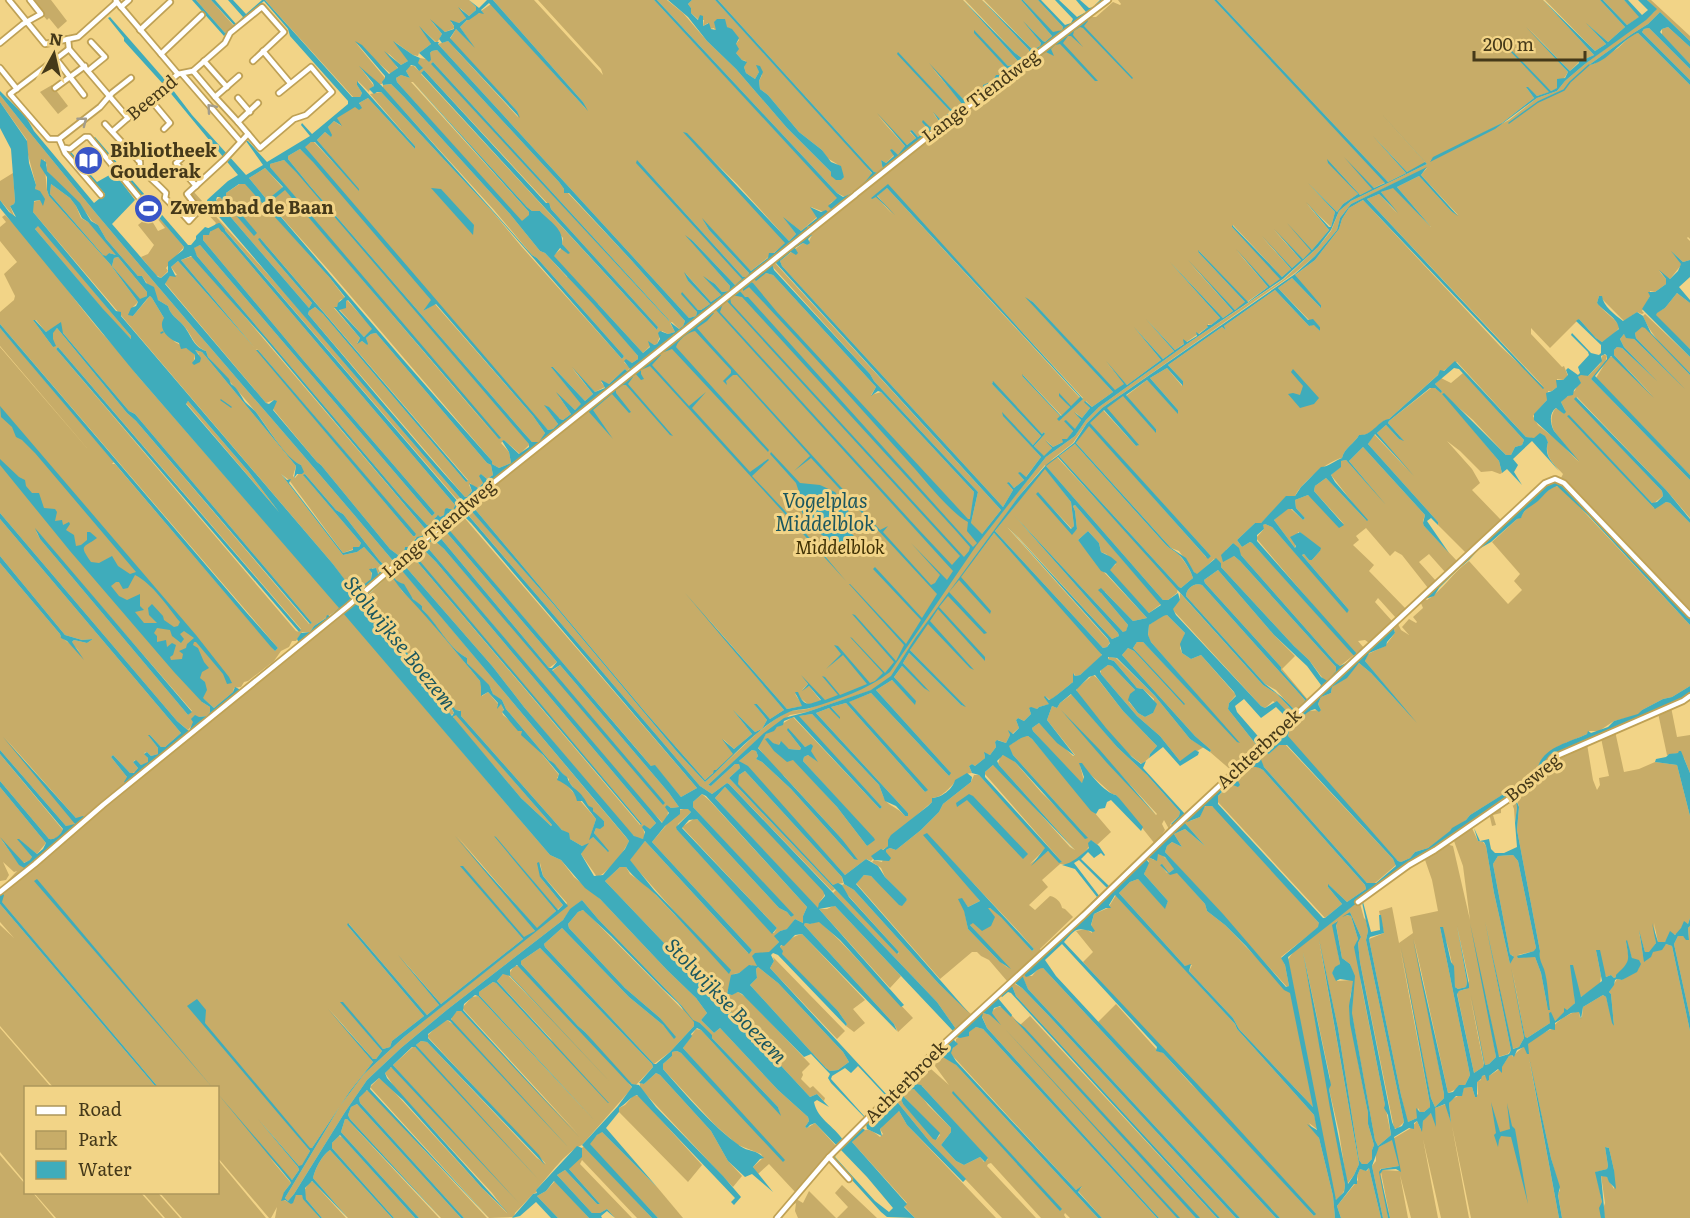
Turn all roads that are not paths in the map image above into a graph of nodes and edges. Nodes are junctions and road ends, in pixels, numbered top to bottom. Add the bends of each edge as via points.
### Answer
1 (9, 0) edge
2 (30, 0) edge
3 (129, 0) edge
4 (1108, 0) edge
5 (116, 1) edge
6 (170, 2) dead end
7 (121, 7) junction
8 (202, 15) dead end
9 (27, 22) junction
10 (140, 30) junction
11 (68, 39) junction
12 (91, 42) dead end
13 (0, 43) edge
14 (69, 49) junction
15 (263, 51) junction
16 (161, 54) junction
17 (56, 58) junction
18 (204, 61) junction
19 (253, 61) dead end
20 (0, 68) edge
21 (87, 68) junction
22 (193, 71) junction
23 (180, 74) junction
24 (238, 76) dead end
25 (70, 77) junction
26 (131, 78) dead end
27 (290, 82) junction
28 (227, 87) junction
29 (16, 88) junction
30 (55, 88) dead end
31 (279, 93) dead end
32 (84, 95) dead end
33 (110, 97) junction
34 (215, 97) junction
35 (238, 98) dead end
36 (150, 99) junction
37 (258, 104) dead end
38 (250, 112) junction
39 (128, 118) junction
40 (238, 122) junction
41 (105, 124) dead end
42 (164, 129) dead end
43 (113, 131) junction
44 (248, 134) junction
45 (59, 139) junction
46 (240, 141) junction
47 (65, 148) junction
48 (150, 150) dead end
49 (180, 159) dead end
50 (138, 160) junction
51 (194, 188) junction
52 (101, 195) dead end
53 (141, 200) dead end
54 (1690, 615) edge
55 (1690, 696) edge
56 (0, 892) edge
57 (1358, 902) dead end
58 (829, 1157) junction
59 (849, 1179) dead end
60 (777, 1218) edge

1 - 9 street
2 - 9 street via 41,14
3 - 7 street
4 - 56 street, Lange Tiendweg via 917,145 496,480
5 - 7 street
5 - 11 street via 78,37
6 - 10 street
7 - 10 street
8 - 16 street
9 - 11 street via 45,44
9 - 13 street
10 - 16 street
11 - 14 street
12 - 21 street via 105,57
14 - 17 street
14 - 21 street
15 - 18 street via 284,32 262,6
15 - 19 street
15 - 27 street
16 - 23 street
17 - 25 street
17 - 29 street
18 - 22 street
18 - 28 street
20 - 29 street
21 - 25 street
21 - 33 street
22 - 23 street, Beemd
22 - 34 street
23 - 36 street, Beemd
46 -> 23 street
24 - 28 street
25 - 30 street
25 - 32 street
26 - 33 street
27 - 31 street
27 - 44 street via 311,67 332,92 260,148
28 - 34 street
29 - 45 street via 10,94 46,138
33 - 39 street
45 -> 33 street
34 - 40 street
35 - 38 street
36 - 39 street, Beemd
36 - 42 street via 170,123
37 - 38 street
38 - 40 street
39 - 43 street, Beemd
40 - 44 street
41 - 43 street
43 - 50 street
44 - 46 street
45 - 47 street
46 - 51 street
47 - 52 street
47 - 53 street via 70,149 88,137
48 - 50 street
49 - 51 street via 176,162
50 - 51 street via 148,177 166,193 166,199 189,221 200,210 188,194
54 - 58 street, Achterbroek via 1564,483 1549,481 979,1010
55 - 57 street, Bosweg via 1552,758 1535,781
58 - 59 street
58 - 60 street, Achterbroek

